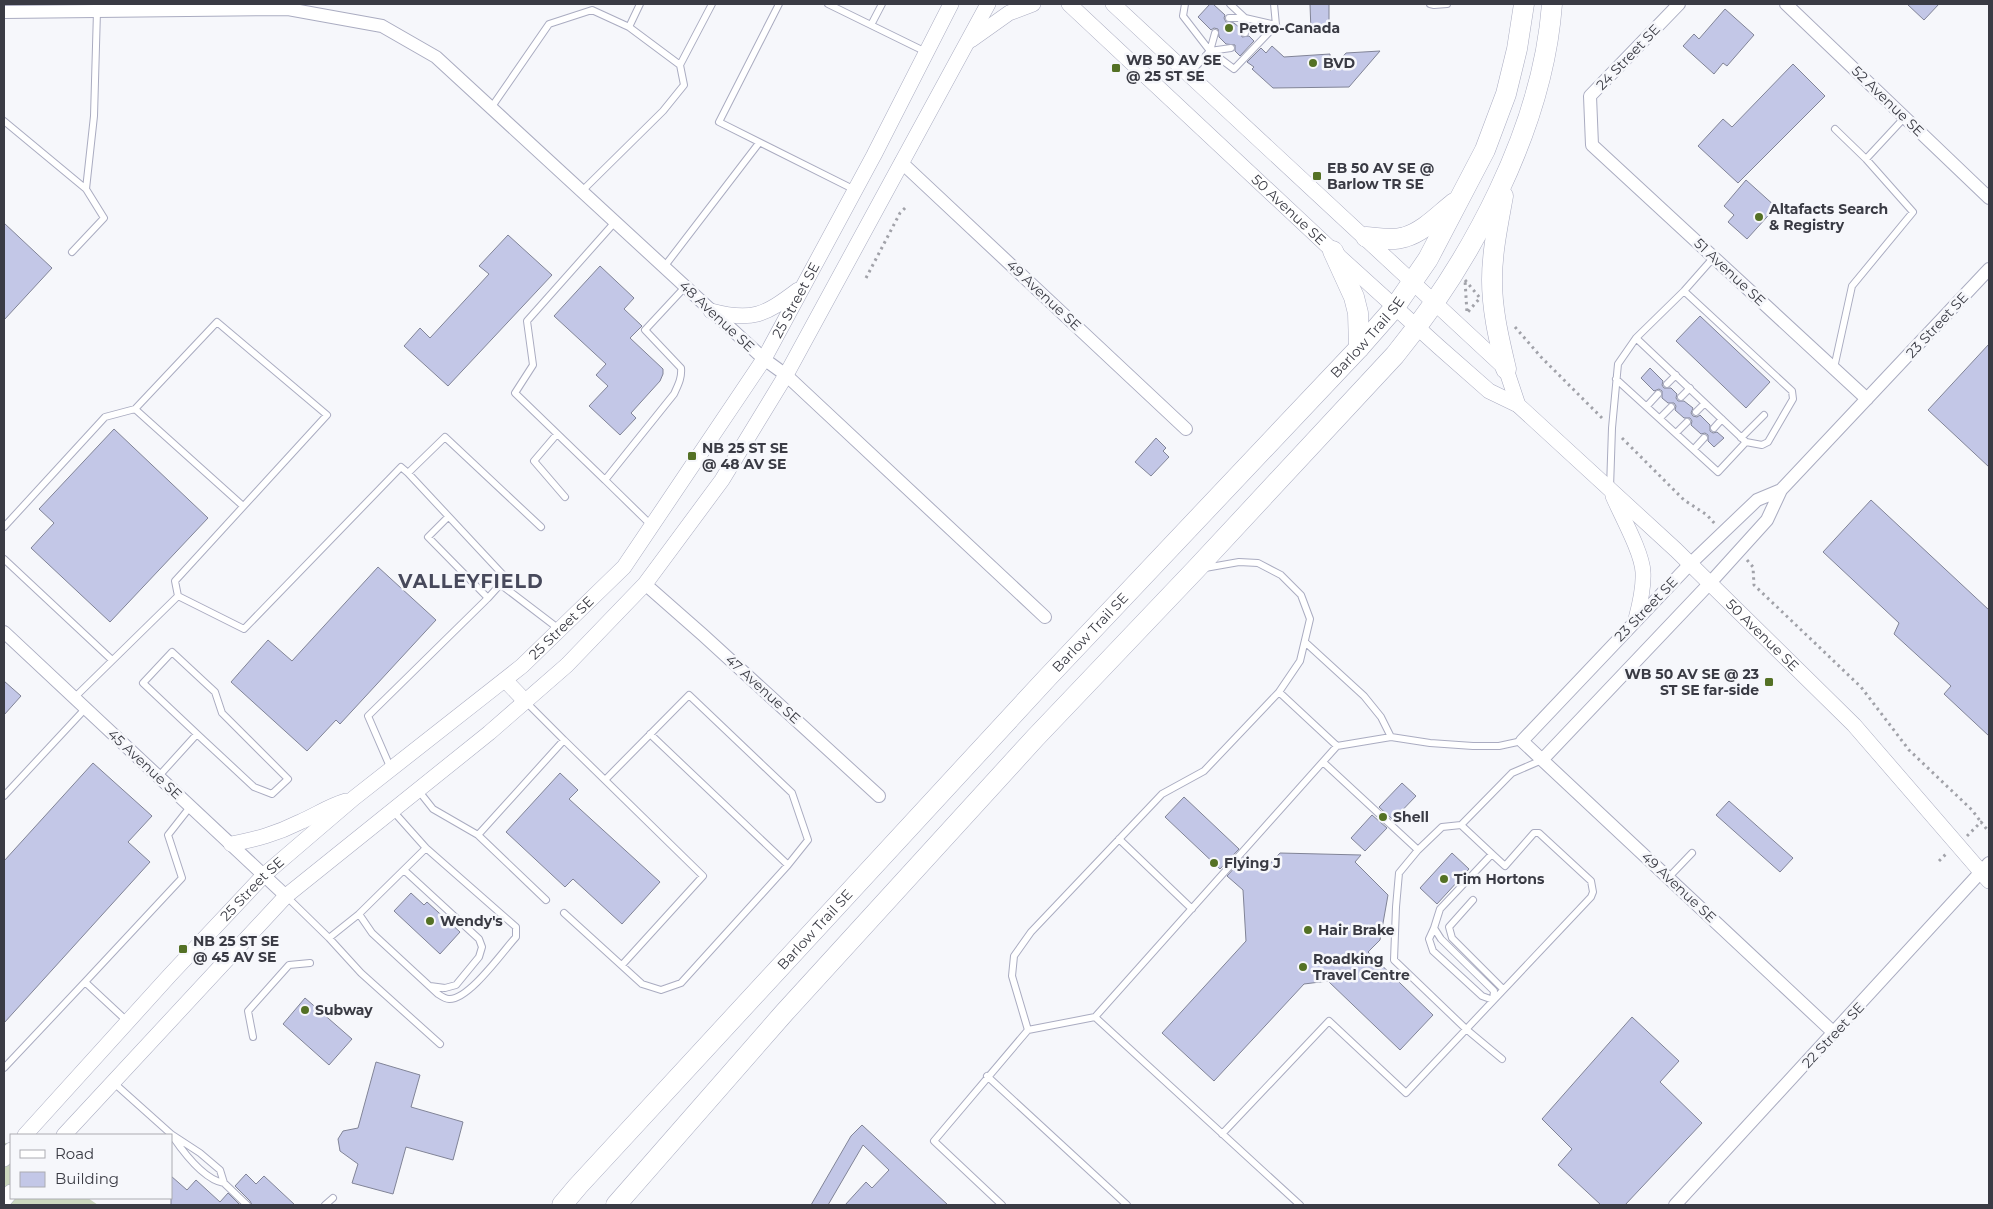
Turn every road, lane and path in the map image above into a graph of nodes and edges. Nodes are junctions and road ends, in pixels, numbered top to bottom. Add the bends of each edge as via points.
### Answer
1 (640, 4) edge
2 (712, 4) edge
3 (779, 4) edge
4 (828, 4) edge
5 (882, 4) edge
6 (952, 4) edge
7 (988, 4) edge
8 (1033, 4) edge
9 (1069, 4) edge
10 (1113, 4) edge
11 (1185, 4) edge
12 (1230, 4) edge
13 (1274, 4) edge
14 (1430, 4) edge
15 (1447, 4) edge
16 (1524, 4) edge
17 (1552, 4) edge
18 (1679, 4) edge
19 (1786, 4) edge
20 (226, 6) edge
21 (97, 11) junction
22 (4, 12) edge
23 (1229, 18) dead end
24 (1245, 18) junction
25 (871, 25) junction
26 (1276, 25) junction
27 (628, 27) junction
28 (1215, 33) dead end
29 (1245, 33) dead end
30 (966, 44) junction
31 (1231, 48) dead end
32 (1210, 51) junction
33 (926, 52) junction
34 (680, 66) junction
35 (1189, 74) junction
36 (491, 108) junction
37 (1905, 117) junction
38 (4, 121) edge
39 (1835, 129) dead end
40 (759, 143) junction
41 (1592, 145) joint
42 (1866, 159) junction
43 (901, 162) junction
44 (1508, 172) junction
45 (86, 189) junction
46 (855, 190) junction
47 (582, 191) junction
48 (1989, 198) edge
49 (1459, 199) junction
50 (908, 206) dead end
51 (615, 222) junction
52 (1366, 237) junction
53 (1333, 251) junction
54 (72, 252) dead end
55 (1714, 257) junction
56 (664, 267) junction
57 (1989, 269) edge
58 (866, 278) dead end
59 (1465, 280) joint
60 (1413, 282) junction
61 (803, 286) junction
62 (685, 287) junction
63 (1684, 291) junction
64 (1435, 302) junction
65 (1395, 307) junction
66 (711, 311) junction
67 (1513, 323) dead end
68 (1418, 328) junction
69 (1636, 338) junction
70 (1360, 348) junction
71 (764, 359) junction
72 (1834, 368) junction
73 (1506, 369) junction
74 (786, 375) junction
75 (1676, 375) junction
76 (1616, 379) junction
77 (1667, 384) dead end
78 (1690, 388) junction
79 (1658, 394) dead end
80 (1681, 397) dead end
81 (1867, 399) junction
82 (1705, 403) junction
83 (1518, 406) junction
84 (1647, 406) junction
85 (1671, 407) dead end
86 (135, 409) junction
87 (1696, 412) dead end
88 (1764, 415) dead end
89 (1660, 418) junction
90 (1722, 419) junction
91 (1687, 422) dead end
92 (1612, 428) junction
93 (1714, 428) dead end
94 (1186, 430) dead end
95 (1676, 432) junction
96 (557, 434) junction
97 (1704, 438) dead end
98 (1744, 440) junction
99 (1694, 449) junction
100 (408, 474) junction
101 (605, 480) junction
102 (1610, 490) junction
103 (1781, 490) junction
104 (565, 497) dead end
105 (243, 506) junction
106 (1707, 515) dead end
107 (448, 517) junction
108 (652, 526) junction
109 (4, 527) edge
110 (541, 527) dead end
111 (4, 559) edge
112 (1690, 564) junction
113 (1753, 567) dead end
114 (1196, 569) junction
115 (1710, 583) junction
116 (500, 584) junction
117 (645, 584) junction
118 (178, 596) junction
119 (488, 598) junction
120 (1045, 617) dead end
121 (1636, 619) junction
122 (559, 630) junction
123 (4, 632) edge
124 (1304, 642) junction
125 (112, 660) junction
126 (505, 680) junction
127 (1279, 692) junction
128 (74, 698) junction
129 (525, 701) junction
130 (85, 709) junction
131 (197, 734) junction
132 (650, 734) junction
133 (1391, 737) junction
134 (564, 740) junction
135 (1522, 742) junction
136 (1337, 746) junction
137 (1542, 760) junction
138 (1323, 762) junction
139 (391, 769) junction
140 (158, 777) junction
141 (605, 780) junction
142 (418, 790) junction
143 (4, 796) edge
144 (879, 796) dead end
145 (354, 798) junction
146 (190, 807) junction
147 (392, 810) junction
148 (1981, 822) dead end
149 (1461, 825) junction
150 (478, 834) junction
151 (1119, 839) junction
152 (231, 844) junction
153 (426, 848) junction
154 (1418, 850) junction
155 (1692, 852) dead end
156 (1492, 854) junction
157 (788, 865) junction
158 (404, 870) junction
159 (1986, 872) edge
160 (264, 875) junction
161 (1669, 877) junction
162 (286, 896) junction
163 (546, 900) dead end
164 (1473, 900) dead end
165 (1192, 909) junction
166 (564, 913) dead end
167 (359, 914) junction
168 (1434, 928) junction
169 (329, 938) junction
170 (310, 963) dead end
171 (622, 965) junction
172 (85, 982) junction
173 (429, 986) junction
174 (1503, 989) junction
175 (1493, 1000) junction
176 (1095, 1017) junction
177 (128, 1022) junction
178 (1466, 1029) junction
179 (1028, 1030) junction
180 (1834, 1033) junction
181 (253, 1037) dead end
182 (440, 1044) dead end
183 (1502, 1059) dead end
184 (4, 1068) edge
185 (987, 1076) junction
186 (113, 1082) junction
187 (26, 1134) edge
188 (65, 1134) edge
189 (171, 1134) edge
190 (1222, 1134) junction
191 (172, 1135) edge
192 (172, 1135) edge
193 (224, 1183) junction
194 (332, 1198) dead end
195 (248, 1205) edge
196 (325, 1205) edge
197 (562, 1205) edge
198 (616, 1205) edge
199 (1002, 1205) edge
200 (1127, 1205) edge
201 (1300, 1205) edge
202 (1675, 1205) edge

1 - 27 lane
2 - 34 lane
3 - 40 lane via 719,122
4 - 25 lane
5 - 25 lane
6 - 33 street, 25 Street SE
7 - 30 street, 25 Street SE
8 - 30 street via 1009,13
9 - 53 street, 50 Avenue SE
10 - 35 street, 50 Avenue SE
11 - 32 lane via 1182,16
12 - 24 lane
13 - 26 lane
14 - 15 lane
16 - 49 main road, Barlow Trail SE via 1506,94 1485,150
17 - 44 main road via 1543,66 1531,112
18 - 41 street, 24 Street SE via 1590,96
19 - 37 street, 52 Avenue SE
20 - 21 street, 48 Avenue SE
20 - 36 street, 48 Avenue SE via 288,8 382,26 436,57
21 - 22 street, 48 Avenue SE
21 - 45 lane via 94,116
23 - 24 lane
24 - 26 lane
24 - 29 lane
25 - 33 lane
26 - 32 lane via 1234,69
27 - 34 lane
27 - 36 lane via 592,10 549,24
28 - 32 lane
30 - 43 street, 25 Street SE
31 - 32 lane
32 - 35 lane
33 - 46 street, 25 Street SE
34 - 47 lane via 684,84 663,111
35 - 52 street, 50 Avenue SE
36 - 47 street, 48 Avenue SE
37 - 42 lane
37 - 48 street, 52 Avenue SE
38 - 45 lane
39 - 42 lane
40 - 46 lane
40 - 56 lane
41 - 55 street, 51 Avenue SE
42 - 72 lane via 1913,212 1852,286
43 - 74 street, 25 Street SE
43 - 94 street, 49 Avenue SE
44 - 64 main road
44 - 73 main road via 1492,263 1495,320
45 - 54 lane via 104,218
46 - 61 street, 25 Street SE
47 - 51 street, 48 Avenue SE
49 - 52 main road via 1406,237
49 - 60 main road, Barlow Trail SE
50 - 58 path via 900,213
51 - 56 street, 48 Avenue SE
51 - 96 lane via 527,321 534,365 514,393
52 - 60 street, 50 Avenue SE
53 - 65 street, 50 Avenue SE
53 - 70 main road via 1354,297
55 - 63 lane
55 - 72 street, 51 Avenue SE
56 - 62 street, 48 Avenue SE
57 - 81 street, 23 Street SE
59 - 59 path via 1480,298 1467,313 1466,297
60 - 64 street, 50 Avenue SE
60 - 65 main road, Barlow Trail SE
61 - 66 street via 769,311 755,316
61 - 71 street, 25 Street SE
62 - 66 street, 48 Avenue SE
62 - 101 lane via 645,330 681,368 679,383 674,394
63 - 69 lane
63 - 98 lane via 1792,391 1793,399 1768,442 1762,445
64 - 68 main road
64 - 73 street, 50 Avenue SE
65 - 68 street, 50 Avenue SE
65 - 70 main road, Barlow Trail SE
66 - 71 street, 48 Avenue SE
67 - 92 path via 1520,335
68 - 83 street, 50 Avenue SE via 1489,391
68 - 114 main road
69 - 75 lane
69 - 76 lane via 1618,364
70 - 197 main road, Barlow Trail SE via 1040,685
71 - 74 street, 48 Avenue SE
71 - 108 street, 25 Street SE
72 - 81 street, 51 Avenue SE
73 - 83 street, 50 Avenue SE
74 - 117 street, 25 Street SE via 722,480
74 - 120 street, 48 Avenue SE
75 - 77 lane
75 - 78 lane
76 - 84 lane
76 - 92 lane
78 - 80 lane
78 - 82 lane
79 - 84 lane
81 - 103 street, 23 Street SE
82 - 87 lane
82 - 90 lane
83 - 102 street, 50 Avenue SE
84 - 89 lane
85 - 89 lane
86 - 105 lane
86 - 105 lane via 217,322 327,415
86 - 109 lane via 105,417
88 - 98 lane
89 - 95 lane
90 - 93 lane
90 - 98 lane
91 - 95 lane
92 - 102 lane
92 - 106 path via 1684,500
95 - 99 lane
96 - 101 lane
96 - 104 lane via 534,461
97 - 99 lane
98 - 99 lane via 1718,472
100 - 107 lane
100 - 110 lane via 445,436
100 - 118 lane via 401,466 244,629
101 - 108 lane
102 - 112 street, 50 Avenue SE
102 - 121 street via 1643,572 1642,598
103 - 112 street, 23 Street SE via 1757,500
103 - 115 street, 23 Street SE via 1767,520
105 - 118 lane via 175,580
107 - 116 lane via 506,578
107 - 119 lane via 428,537
108 - 122 street, 25 Street SE via 624,567
111 - 125 lane
112 - 115 street, 50 Avenue SE
112 - 121 street, 23 Street SE
113 - 148 path via 1754,584 1861,687 1909,750
114 - 124 lane via 1238,562 1258,563 1280,575 1301,595 1310,619
114 - 198 main road via 1034,738 784,1013
115 - 137 street, 23 Street SE
115 - 159 street, 50 Avenue SE via 1854,726
116 - 119 lane
116 - 122 lane
117 - 129 street, 25 Street SE via 567,665
117 - 144 street, 47 Avenue SE
118 - 125 lane
119 - 139 lane via 368,716
121 - 135 street, 23 Street SE
122 - 126 street, 25 Street SE
123 - 128 street, 45 Avenue SE
124 - 127 lane via 1300,661
124 - 133 lane via 1364,696
125 - 128 lane
126 - 129 street
126 - 139 street, 25 Street SE
127 - 136 lane
127 - 151 lane via 1204,771 1162,794
128 - 130 street, 45 Avenue SE
129 - 134 lane
129 - 142 street, 25 Street SE
130 - 140 street, 45 Avenue SE
130 - 143 lane
131 - 131 lane via 254,788 272,794 288,779 222,712 215,692 172,652 143,683
131 - 140 lane
132 - 141 lane
132 - 157 lane
132 - 157 lane via 689,695 792,793 808,840
133 - 135 lane via 1473,746
133 - 136 lane
134 - 141 lane
134 - 150 lane
135 - 137 street, 49 Avenue SE
136 - 138 lane
137 - 149 lane via 1512,773
137 - 161 street, 49 Avenue SE
138 - 154 lane
138 - 165 lane
139 - 145 street, 25 Street SE
140 - 146 street, 45 Avenue SE
141 - 171 lane via 703,876
142 - 147 street, 25 Street SE
142 - 150 lane via 433,809
145 - 152 street via 333,804 261,839
145 - 160 street, 25 Street SE
146 - 152 street, 45 Avenue SE
146 - 172 lane via 168,835 182,878
147 - 153 lane
147 - 162 street, 25 Street SE
149 - 154 lane via 1442,827
149 - 156 lane
150 - 163 lane
151 - 165 lane
151 - 179 lane via 1031,932 1014,956 1012,976
152 - 160 street, 45 Avenue SE
153 - 158 lane
153 - 173 lane via 516,927 516,937 469,990 449,999
154 - 178 lane via 1399,873 1394,960
155 - 161 lane
156 - 168 lane via 1440,909
156 - 174 lane via 1505,866 1538,833 1594,886 1591,897
157 - 171 lane via 681,983 661,990 642,984
158 - 167 lane
158 - 173 lane via 479,939 482,947 480,957 456,985 445,988
159 - 180 street, 22 Street SE
160 - 162 street, 45 Avenue SE
160 - 177 street, 25 Street SE
161 - 180 street, 49 Avenue SE
162 - 169 lane
162 - 186 street, 25 Street SE
164 - 174 lane via 1449,927 1450,933
165 - 176 lane
166 - 171 lane
167 - 169 lane
167 - 173 lane via 372,933
168 - 175 lane via 1494,991
168 - 175 lane via 1430,939 1433,951 1482,996
169 - 182 lane
170 - 181 lane via 289,965 248,1011
172 - 177 lane
172 - 184 lane
174 - 175 lane
175 - 178 lane
176 - 179 lane
176 - 190 lane
177 - 187 street, 25 Street SE
178 - 183 lane
178 - 190 lane via 1406,1093 1329,1022
179 - 185 lane
180 - 202 street, 22 Street SE
185 - 199 lane via 934,1141
185 - 200 lane
186 - 188 street, 25 Street SE
186 - 189 lane
190 - 201 lane
191 - 193 lane via 220,1170
192 - 193 lane via 186,1156 217,1182
193 - 195 lane
194 - 196 lane

